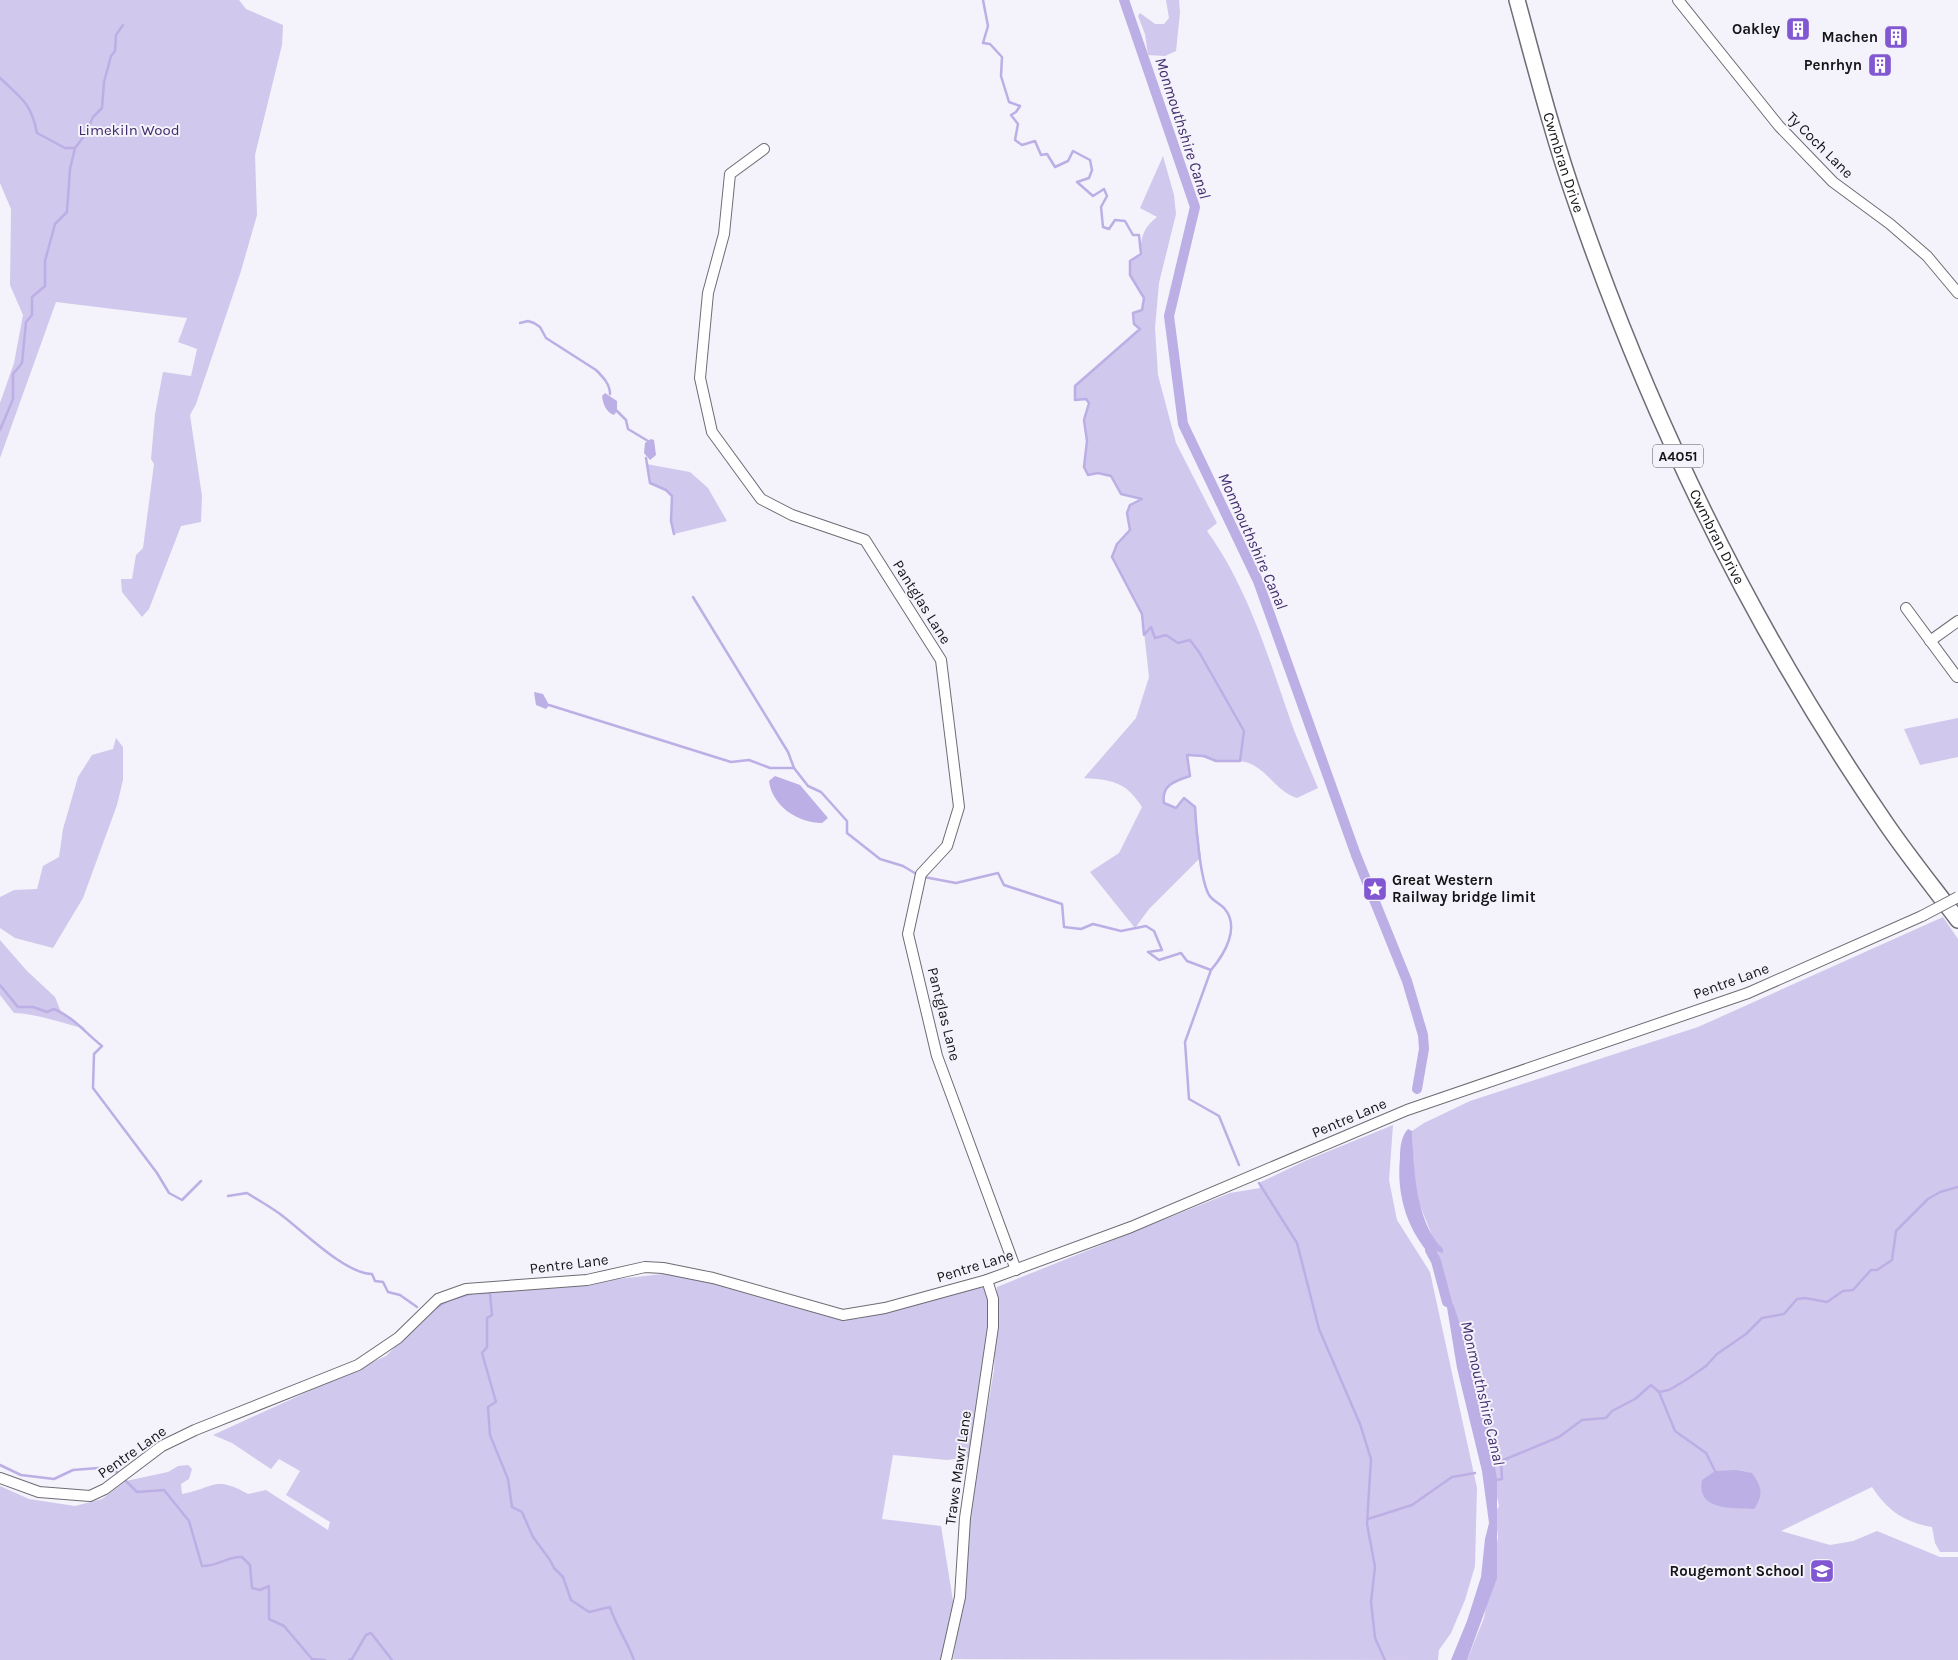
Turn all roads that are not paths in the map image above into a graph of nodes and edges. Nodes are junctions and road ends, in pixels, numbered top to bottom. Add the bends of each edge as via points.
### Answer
1 (1517, 0) edge
2 (1678, 0) edge
3 (764, 149) dead end
4 (1958, 293) edge
5 (1906, 608) dead end
6 (1958, 621) edge
7 (1930, 641) junction
8 (1957, 677) edge
9 (1958, 897) edge
10 (1958, 920) edge
11 (1016, 1270) junction
12 (987, 1280) junction
13 (0, 1478) edge
14 (946, 1660) edge

1 - 10 main road, Cwmbran Drive / A4051 via 1581,216 1627,340 1700,504 1762,622 1826,731 1887,826
2 - 4 street, Ty Coch Lane via 1779,126 1833,182 1927,256
3 - 11 street, Pantglas Lane via 730,174 724,234 708,293 700,378 712,432 761,499 792,515 865,540 941,660 960,807 947,846 920,874 908,934 937,1056
5 - 7 street
6 - 7 street
7 - 8 street
9 - 11 street, Pentre Lane, bridge via 1748,993 1407,1110 1131,1227
11 - 12 street, Pentre Lane
12 - 13 street, Pentre Lane via 884,1308 843,1315 713,1278 663,1268 645,1267 587,1280 466,1289 438,1299 398,1338 358,1365 162,1446 105,1489 90,1496 39,1492
12 - 14 street, Traws Mawr Lane via 993,1299 993,1327 965,1518 960,1597

